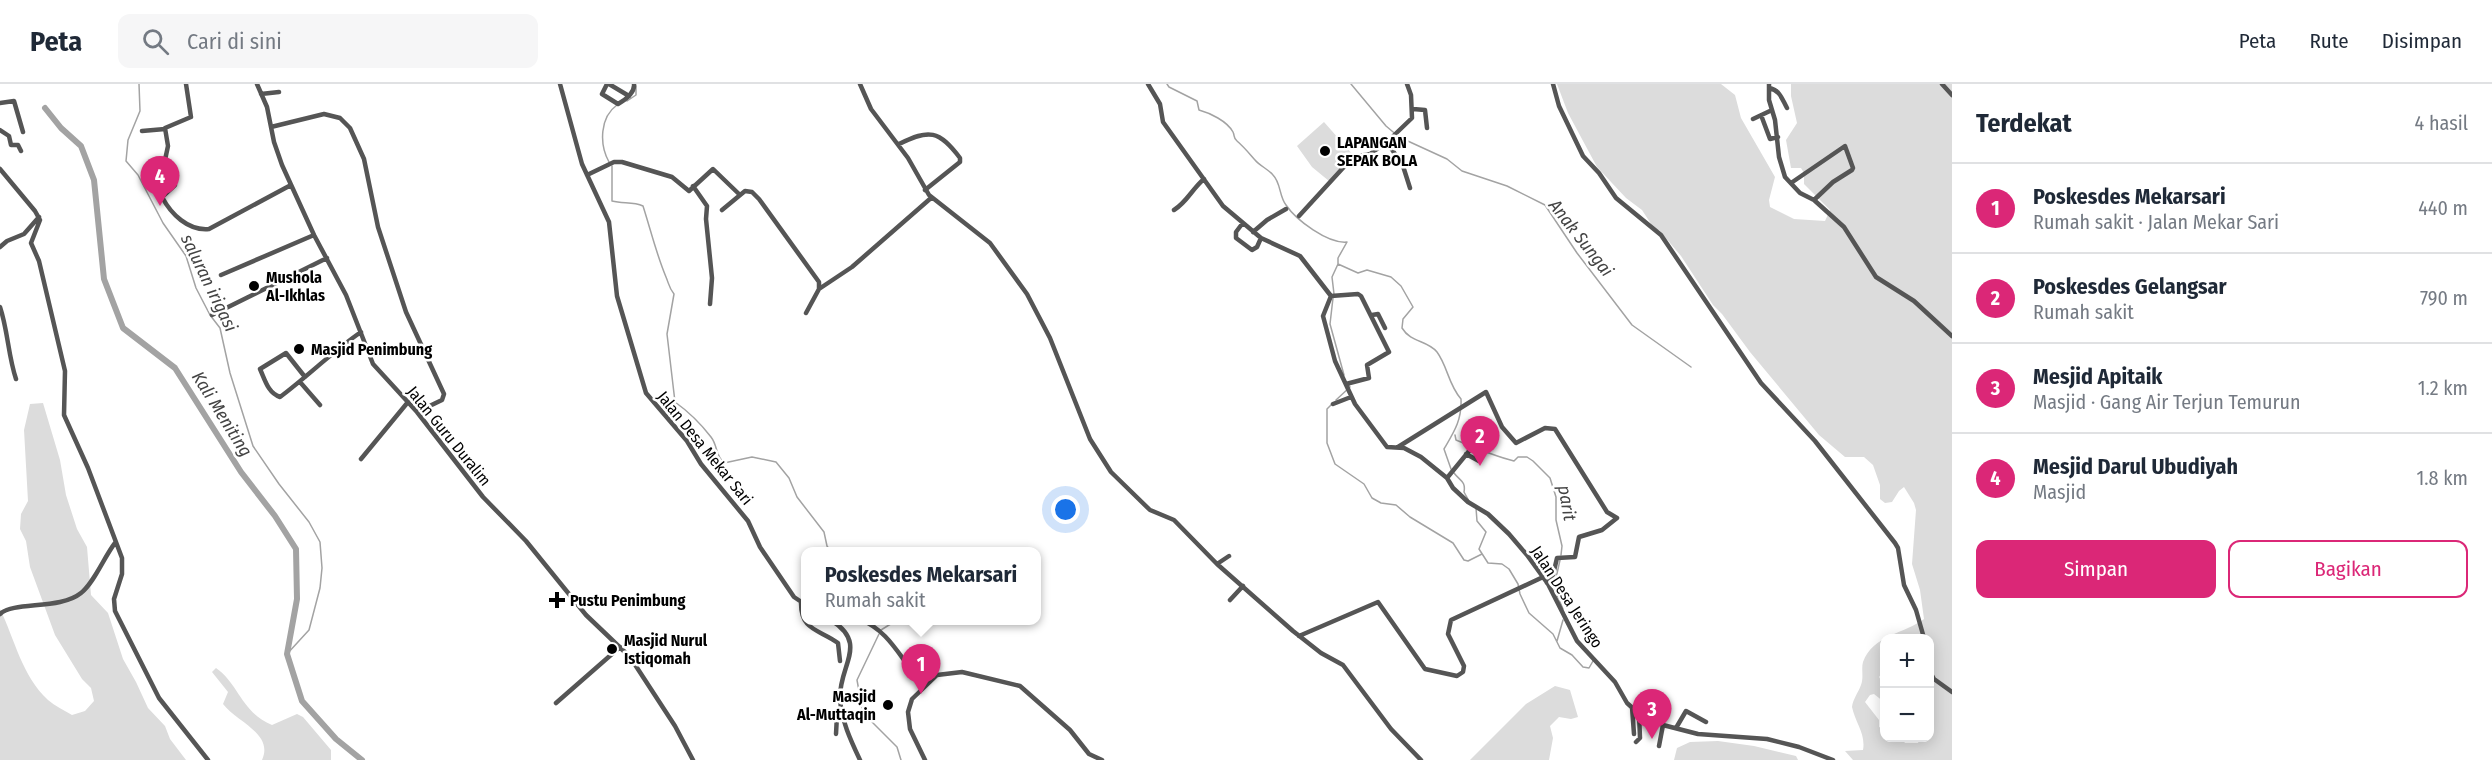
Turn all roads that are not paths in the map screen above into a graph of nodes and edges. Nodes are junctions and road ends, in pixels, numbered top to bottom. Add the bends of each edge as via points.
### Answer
1 (186, 84) edge
2 (257, 84) edge
3 (560, 84) edge
4 (608, 84) edge
5 (633, 84) edge
6 (860, 84) edge
7 (1148, 84) edge
8 (1407, 84) edge
9 (1553, 84) edge
10 (1942, 84) edge
11 (1769, 86) edge
12 (279, 92) dead end
13 (261, 94) junction
14 (1952, 95) edge
15 (629, 96) junction
16 (0, 103) edge
17 (1787, 108) dead end
18 (1413, 109) junction
19 (1772, 110) junction
20 (1761, 115) junction
21 (1753, 119) dead end
22 (271, 127) junction
23 (1427, 128) dead end
24 (165, 129) junction
25 (0, 130) edge
26 (142, 131) dead end
27 (23, 132) dead end
28 (1778, 137) junction
29 (1387, 142) junction
30 (899, 144) junction
31 (21, 151) dead end
32 (0, 170) edge
33 (587, 175) junction
34 (150, 177) dead end
35 (1204, 179) junction
36 (1791, 183) junction
37 (291, 185) junction
38 (693, 186) junction
39 (1410, 188) dead end
40 (925, 190) junction
41 (740, 195) junction
42 (162, 196) junction
43 (932, 198) junction
44 (1814, 200) junction
45 (1286, 209) dead end
46 (722, 210) dead end
47 (1174, 210) dead end
48 (1299, 216) dead end
49 (39, 217) junction
50 (1242, 224) junction
51 (1253, 232) junction
52 (314, 236) junction
53 (1261, 238) junction
54 (0, 247) edge
55 (327, 258) junction
56 (221, 274) dead end
57 (819, 289) junction
58 (1335, 296) junction
59 (710, 304) dead end
60 (0, 307) edge
61 (806, 313) dead end
62 (212, 315) dead end
63 (1372, 315) junction
64 (1385, 328) dead end
65 (361, 332) junction
66 (1952, 336) edge
67 (305, 377) junction
68 (16, 379) dead end
69 (300, 382) junction
70 (1347, 384) junction
71 (1350, 394) junction
72 (408, 402) junction
73 (1333, 404) dead end
74 (320, 405) dead end
75 (417, 412) junction
76 (1474, 445) dead end
77 (1398, 447) junction
78 (1466, 454) junction
79 (361, 459) dead end
80 (1479, 461) dead end
81 (1449, 476) junction
82 (116, 543) junction
83 (1229, 556) dead end
84 (1217, 564) junction
85 (1541, 578) junction
86 (1547, 583) junction
87 (1242, 586) junction
88 (1230, 600) dead end
89 (801, 602) edge
90 (0, 615) edge
91 (809, 625) edge
92 (837, 625) edge
93 (868, 625) edge
94 (1923, 634) edge
95 (1299, 636) junction
96 (620, 647) junction
97 (840, 661) dead end
98 (1934, 679) edge
99 (925, 685) junction
100 (1952, 692) edge
101 (556, 703) dead end
102 (1636, 710) junction
103 (842, 714) junction
104 (1706, 722) dead end
105 (1663, 725) junction
106 (1676, 728) junction
107 (836, 734) dead end
108 (1634, 734) dead end
109 (1636, 742) dead end
110 (1659, 746) dead end
111 (208, 760) edge
112 (693, 760) edge
113 (860, 760) edge
114 (925, 760) edge
115 (1102, 760) edge
116 (1421, 760) edge
117 (1833, 760) edge

1 - 24 street via 191,116
2 - 13 street, Jalan Guru Duralim
3 - 33 street, Jalan Desa Mekar Sari
4 - 15 street
4 - 15 street via 602,94 618,104
5 - 15 street
6 - 30 street via 872,109
7 - 35 street via 1160,104 1163,122
8 - 18 street
9 - 94 street via 1583,156 1616,198 1660,235 1761,382 1819,445 1898,548 1904,585
10 - 14 street
11 - 17 street via 1779,93
11 - 19 street
12 - 13 street
13 - 22 street, Jalan Guru Duralim
16 - 27 street via 14,101
18 - 23 street via 1425,110
18 - 29 street via 1412,118
19 - 20 street
19 - 28 street
20 - 21 street
20 - 28 street via 1770,139
22 - 37 street, Jalan Guru Duralim
22 - 75 street via 327,114 343,120 355,136 406,312 444,394 443,399
24 - 26 street
24 - 42 street via 165,160 175,185
25 - 31 street
28 - 36 street via 1782,169
29 - 39 street via 1403,166
29 - 48 street via 1370,154 1353,157
30 - 40 street
30 - 40 street via 921,134 935,134 960,158
32 - 49 street
33 - 38 street via 622,162 670,176 687,191
33 - 89 street, Jalan Desa Mekar Sari via 609,222 617,296 646,393 748,521 760,548
34 - 42 street
35 - 47 street via 1185,204
35 - 50 street
36 - 44 street via 1802,195
36 - 44 street via 1845,146 1853,168
37 - 42 street via 207,230 173,216
37 - 52 street, Jalan Guru Duralim
38 - 41 street via 713,169
38 - 59 street via 707,206
40 - 43 street
41 - 46 street
41 - 57 street via 749,191 756,196 818,279
43 - 57 street via 859,261
43 - 84 street via 990,243 1020,284 1046,329 1090,439 1107,467 1150,510 1176,522
44 - 66 street via 1848,232 1876,277 1908,297
45 - 51 street
49 - 54 street via 24,234
49 - 82 street via 31,243 39,261 65,371 64,415
50 - 51 street
50 - 53 street via 1236,238 1252,249
51 - 53 street
52 - 55 street, Jalan Guru Duralim
52 - 56 street
53 - 58 street via 1300,256
55 - 62 street
55 - 65 street, Jalan Guru Duralim
57 - 61 street
58 - 63 street via 1359,294
58 - 70 street, Jalan Desa Jeringo via 1323,316 1335,361
60 - 68 street
63 - 64 street via 1378,314
63 - 70 street via 1389,352 1367,365 1369,378
65 - 67 street
65 - 72 street, Jalan Guru Duralim via 373,364
67 - 69 street
67 - 69 street via 287,353 260,369 264,382 278,397
69 - 74 street
70 - 71 street, Jalan Desa Jeringo
71 - 73 street
71 - 77 street, Jalan Desa Jeringo via 1387,447
72 - 75 street, Jalan Guru Duralim
72 - 79 street
75 - 96 street, Jalan Guru Duralim via 483,497 520,534 586,615
76 - 78 street
77 - 81 street, Jalan Desa Jeringo via 1416,453
77 - 86 street via 1486,392 1502,427 1516,443 1545,428 1555,429 1607,512 1617,518 1602,530 1579,537 1575,557 1556,559
78 - 80 street
78 - 81 street
81 - 85 street, Jalan Desa Jeringo via 1453,488 1515,541
82 - 90 street via 91,582 76,597 7,609
82 - 111 street via 123,568 114,605 122,628 159,698
83 - 84 street
84 - 87 street
85 - 86 street, Jalan Desa Jeringo
85 - 95 street via 1451,620 1448,634 1464,666 1458,675 1425,669 1377,602
86 - 102 street, Jalan Desa Jeringo via 1576,641
87 - 88 street
87 - 95 street
91 - 97 street, Jalan Desa Mekar Sari via 839,644
92 - 103 street via 846,631 850,642 841,694
93 - 99 street via 882,633
95 - 116 street via 1346,667 1391,729
96 - 101 street
96 - 112 street, Jalan Guru Duralim via 664,709
98 - 100 street
99 - 114 street via 912,699 908,718
99 - 115 street via 937,675 962,672 1020,686 1070,730 1089,754
102 - 105 street, Jalan Desa Jeringo
102 - 108 street
102 - 109 street via 1640,738
103 - 107 street via 837,715
103 - 113 street
104 - 106 street via 1686,711
105 - 106 street, Jalan Desa Jeringo
105 - 110 street
106 - 117 street, Jalan Desa Jeringo via 1698,734 1767,739

